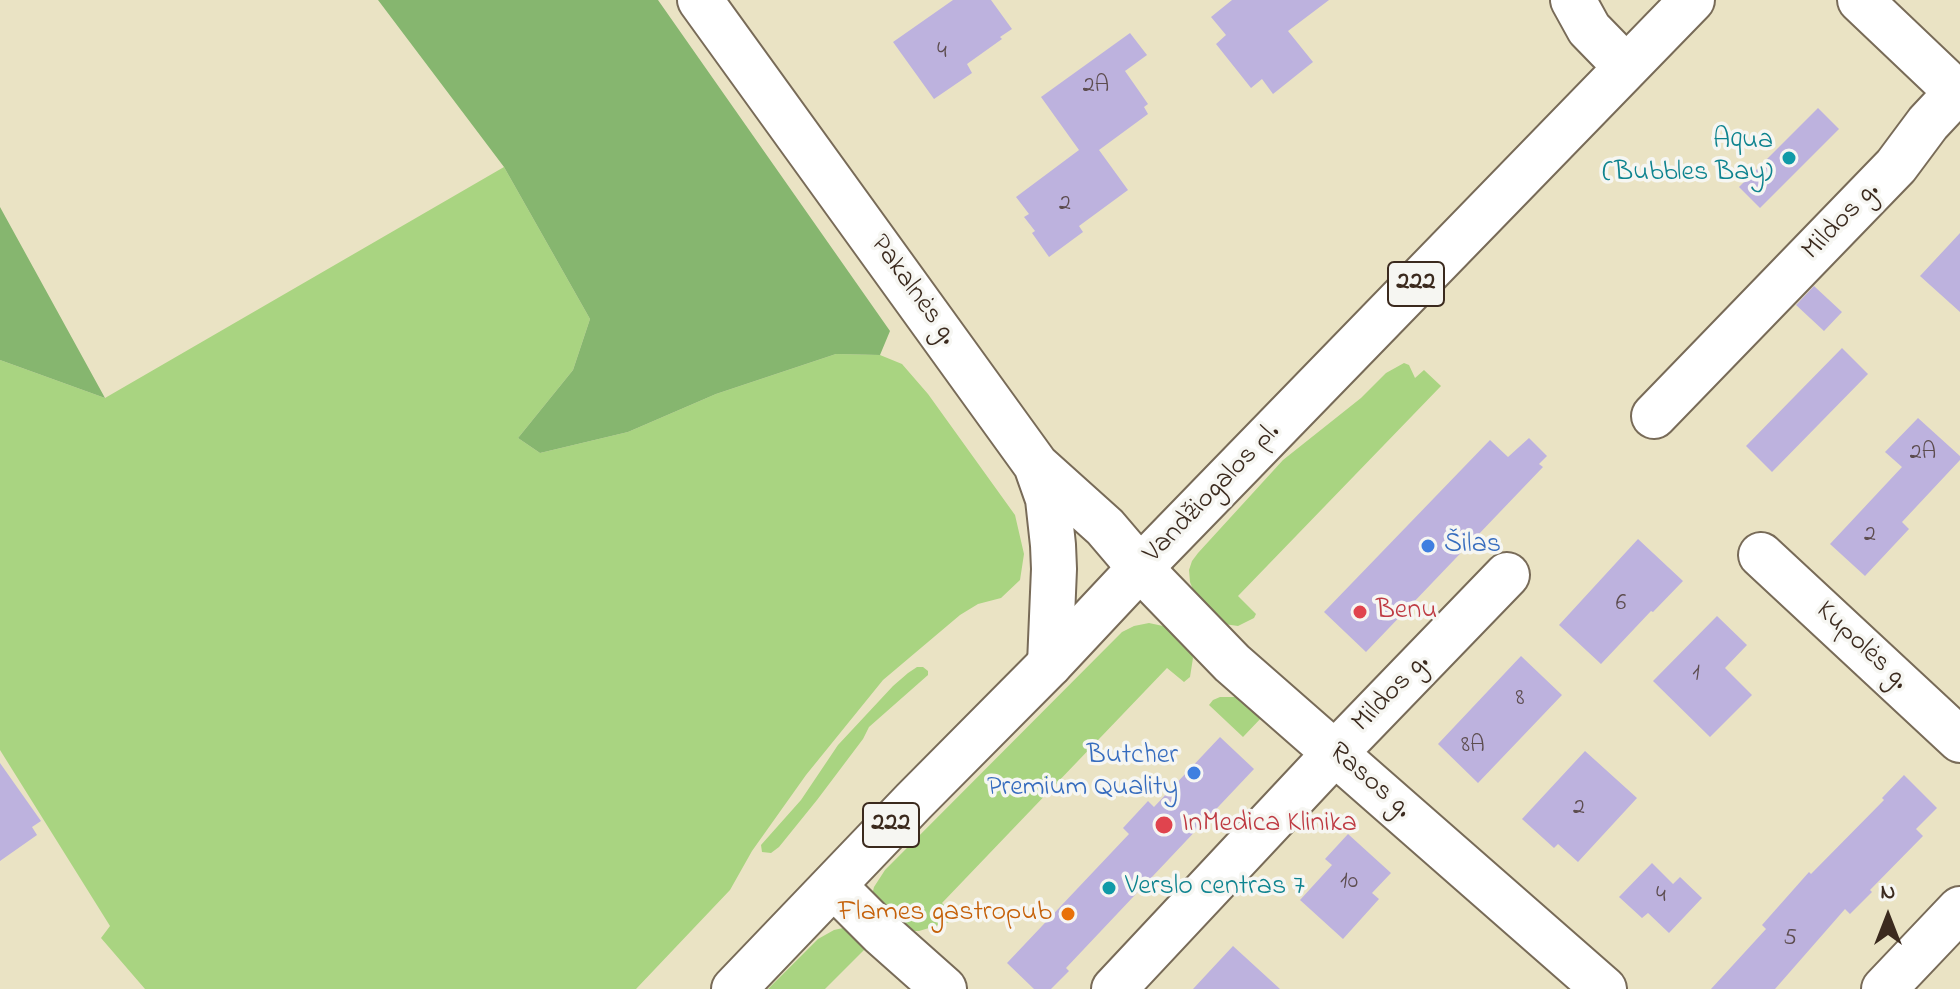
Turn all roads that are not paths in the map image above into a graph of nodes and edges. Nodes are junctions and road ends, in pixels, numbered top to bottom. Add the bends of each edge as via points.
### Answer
1 (700, 0) edge
2 (1573, 0) edge
3 (1692, 0) edge
4 (1860, 0) edge
5 (1626, 67) junction
6 (1958, 93) edge
7 (1654, 416) dead end
8 (1036, 465) junction
9 (1761, 555) dead end
10 (1140, 568) junction
11 (1507, 575) dead end
12 (1050, 664) junction
13 (1960, 740) edge
14 (1335, 753) junction
15 (834, 886) junction
16 (1960, 909) edge
17 (734, 989) edge
18 (944, 989) edge
19 (1114, 989) edge
20 (1604, 989) edge
21 (1884, 989) edge

1 - 8 street, Pakalnės g.
2 - 5 street via 1589,29
3 - 5 street, Vandžiogalos pl. / 222
4 - 6 street
5 - 10 street, Vandžiogalos pl. / 222
6 - 7 street, Mildos g. via 1896,166
8 - 10 street, Pakalnės g. via 1105,527
8 - 12 street via 1048,499 1053,545
9 - 13 street, Kupolės g.
10 - 12 street, Vandžiogalos pl. / 222
10 - 14 street, Rasos g. via 1232,663
11 - 14 street, Mildos g.
12 - 15 street, Vandžiogalos pl. / 222
14 - 19 street, Mildos g.
14 - 20 street, Rasos g.
15 - 17 street, Vandžiogalos pl. / 222
15 - 18 street
16 - 21 street

